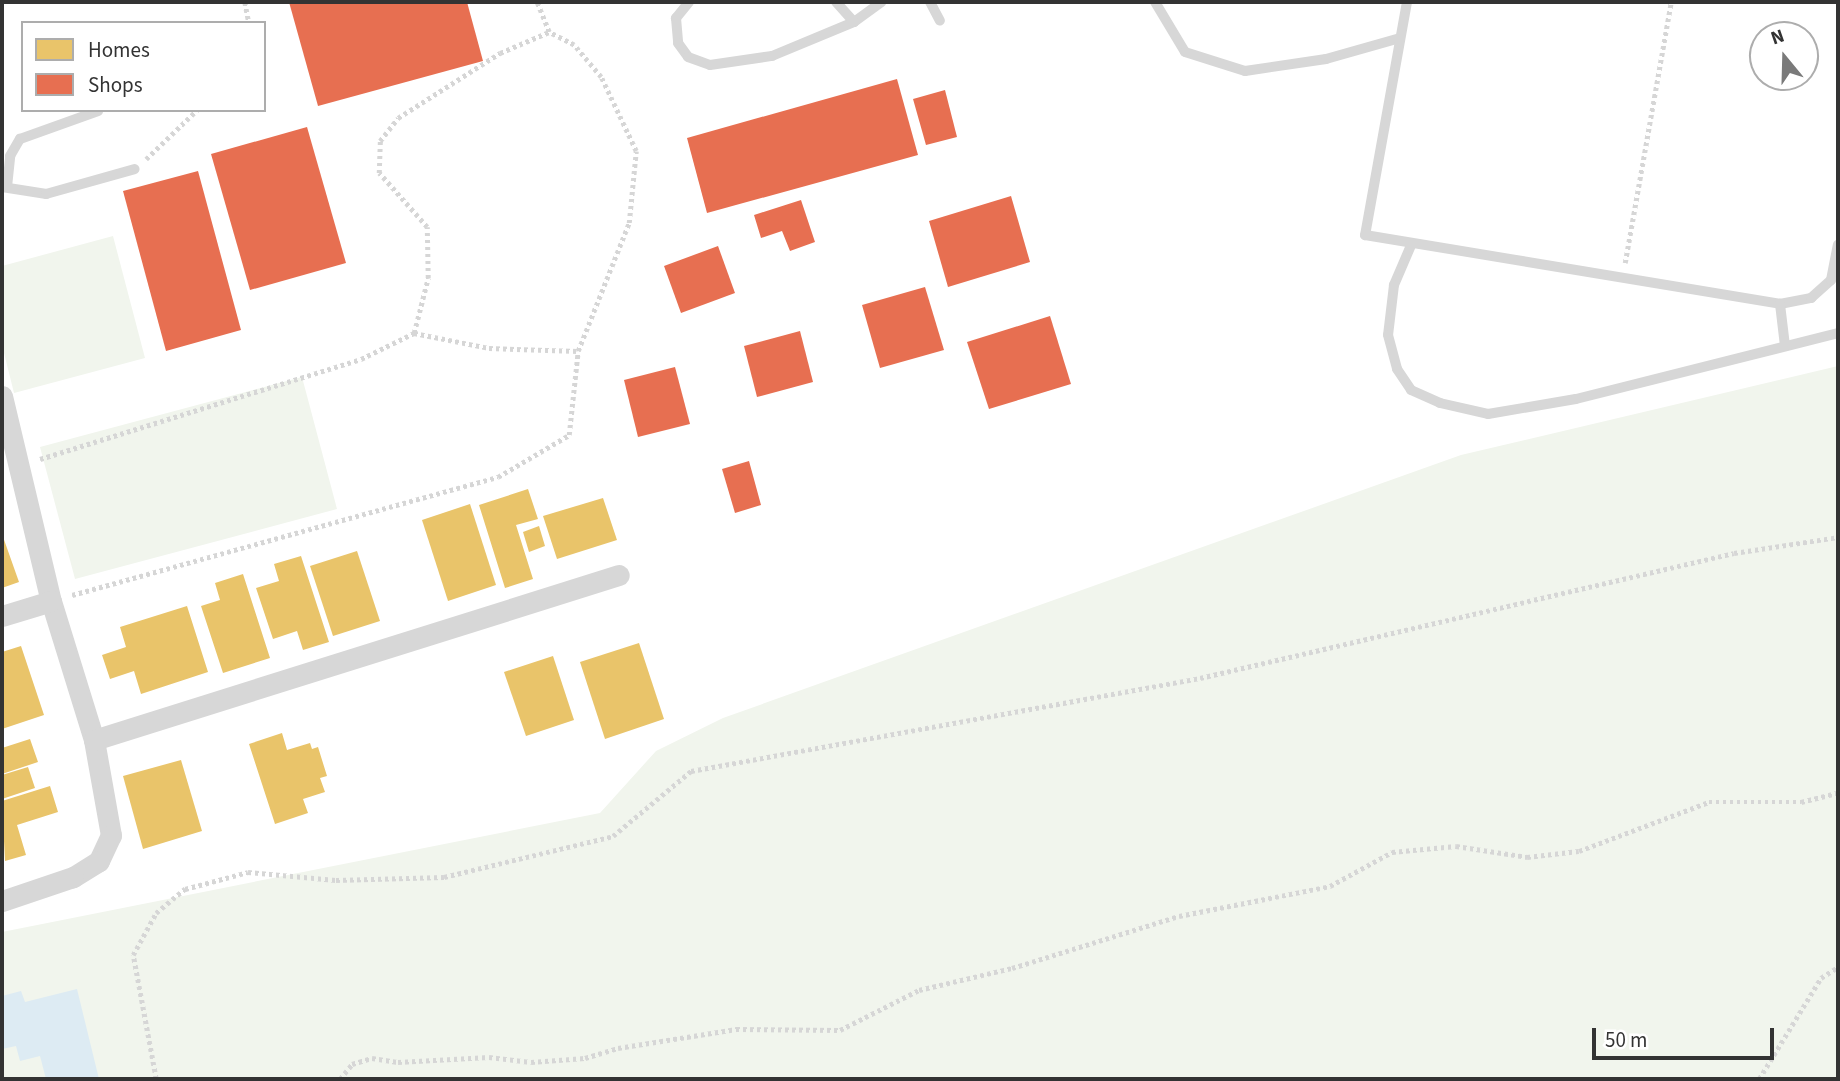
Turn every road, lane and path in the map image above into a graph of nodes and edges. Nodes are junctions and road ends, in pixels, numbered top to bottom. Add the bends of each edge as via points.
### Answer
1 (245, 2) edge
2 (537, 2) edge
3 (689, 2) edge
4 (836, 2) edge
5 (882, 2) edge
6 (930, 2) edge
7 (1155, 2) edge
8 (1407, 2) edge
9 (1671, 2) edge
10 (249, 21) edge
11 (940, 21) dead end
12 (854, 22) junction
13 (549, 32) junction
14 (1400, 38) junction
15 (94, 112) edge
16 (195, 112) edge
17 (135, 169) joint
18 (5, 187) edge
19 (1412, 243) junction
20 (1838, 245) edge
21 (1622, 280) junction
22 (1780, 304) junction
23 (414, 333) junction
24 (1838, 333) edge
25 (1784, 346) junction
26 (578, 351) junction
27 (2, 396) edge
28 (18, 466) junction
29 (1838, 537) edge
30 (619, 575) dead end
31 (51, 601) junction
32 (2, 615) edge
33 (94, 740) junction
34 (1838, 793) edge
35 (2, 901) edge
36 (1838, 967) edge
37 (156, 1079) edge
38 (341, 1079) edge
39 (1759, 1079) edge

1 - 10 path
2 - 13 path
3 - 12 lane via 676,18 678,43 688,57 710,65 772,56
4 - 12 lane
5 - 12 lane
6 - 11 lane
7 - 14 lane via 1185,52 1245,71 1326,59
8 - 14 lane
9 - 21 path
13 - 23 path via 500,53 398,118 380,141 379,173 427,227 428,278
13 - 26 path via 574,45 601,77 636,151 629,223
14 - 19 lane via 1365,235
15 - 18 lane via 20,139 10,156
16 - 17 path
17 - 18 lane via 46,194
19 - 21 lane
19 - 25 lane via 1394,285 1388,335 1397,369 1411,390 1440,403 1488,414 1576,399
20 - 22 lane via 1831,280 1811,298
21 - 22 lane
22 - 25 lane
23 - 26 path via 489,348
23 - 28 path via 361,359
24 - 25 lane
26 - 31 path via 569,435 498,477
27 - 28 street
28 - 31 street
29 - 37 path via 1734,552 1200,678 691,771 612,836 444,877 336,880 248,872 185,889 156,914 133,955
30 - 33 street
31 - 32 street
31 - 33 street
33 - 35 street via 111,835 99,861 73,877
34 - 38 path via 1801,802 1709,802 1579,851 1527,857 1456,846 1392,852 1330,886 1179,916 1012,968 919,990 840,1030 736,1029 618,1048 585,1058 531,1062 489,1057 398,1062 372,1058 352,1064
36 - 39 path via 1821,978

